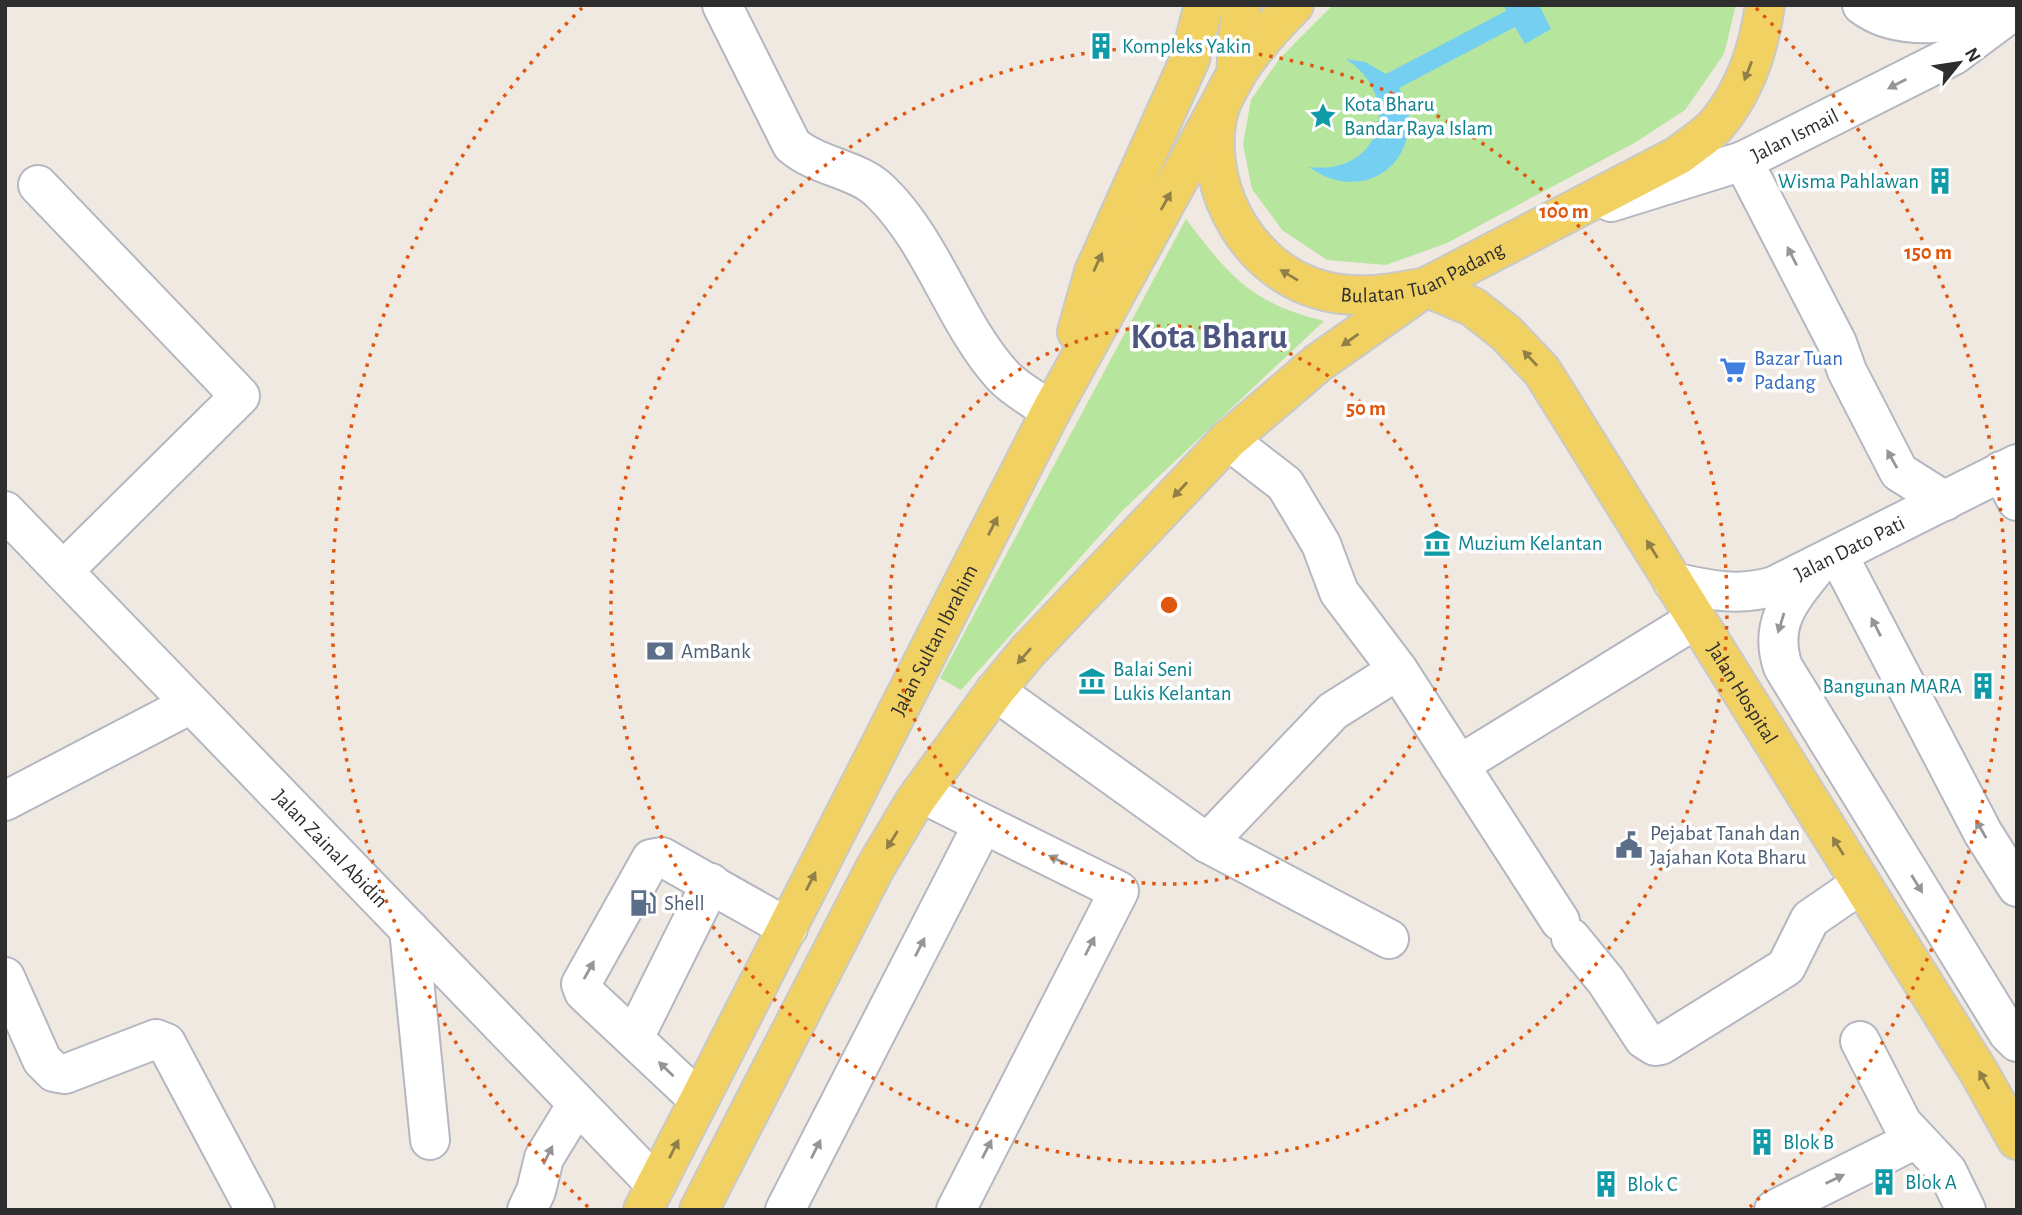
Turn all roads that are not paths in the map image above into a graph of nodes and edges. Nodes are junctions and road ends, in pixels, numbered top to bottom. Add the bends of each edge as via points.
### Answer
1 (722, 5) edge
2 (1204, 5) edge
3 (1241, 5) edge
4 (1294, 5) edge
5 (1765, 5) edge
6 (1862, 5) edge
7 (2017, 8) edge
8 (1236, 75) junction
9 (1743, 161) junction
10 (38, 185) dead end
11 (1554, 220) junction
12 (1426, 287) junction
13 (1055, 405) junction
14 (1228, 440) junction
15 (2012, 479) edge
16 (1945, 501) junction
17 (5, 511) edge
18 (1827, 560) junction
19 (63, 571) junction
20 (1673, 582) junction
21 (1696, 619) junction
22 (1398, 670) junction
23 (995, 691) junction
24 (191, 704) junction
25 (1459, 765) junction
26 (921, 793) junction
27 (5, 802) edge
28 (983, 824) junction
29 (1207, 843) junction
30 (711, 883) junction
31 (1861, 884) junction
32 (2017, 887) edge
33 (788, 928) junction
34 (409, 929) junction
35 (1389, 939) dead end
36 (5, 977) edge
37 (634, 1038) junction
38 (1860, 1041) dead end
39 (2017, 1042) edge
40 (699, 1100) junction
41 (577, 1104) junction
42 (1916, 1139) junction
43 (430, 1140) dead end
44 (2017, 1140) edge
45 (649, 1197) edge
46 (255, 1210) edge
47 (527, 1210) edge
48 (699, 1210) edge
49 (785, 1210) edge
50 (956, 1210) edge
51 (1774, 1210) edge
52 (1966, 1210) edge

1 - 13 street via 792,145 808,158 848,171 880,190 907,223 1004,377
13 -> 2 main road via 1094,272 1191,59
3 - 8 main road
4 - 8 main road, Bulatan Tuan Padang via 1267,32
5 -> 11 main road, Bulatan Tuan Padang via 1760,38 1741,89 1716,126 1679,155
6 - 7 street via 1877,17 1895,22 1972,19
7 -> 9 street, Jalan Ismail via 1954,55
12 -> 8 main road, Bulatan Tuan Padang via 1388,295 1320,290 1289,277 1261,256 1220,193 1214,161 1216,122
13 -> 8 main road, Jalan Sultan Ibrahim
9 - 11 street, Jalan Ismail
16 -> 9 street via 1905,477 1894,464
10 - 19 street via 240,396
11 - 12 main road, Bulatan Tuan Padang
12 -> 14 main road via 1318,363
20 -> 12 main road, Jalan Hospital via 1542,371 1506,332 1473,307
33 -> 13 main road, Jalan Sultan Ibrahim
14 - 22 street via 1285,484 1321,544 1339,592
14 -> 23 main road
15 - 16 street, Jalan Dato Pati
16 - 18 street, Jalan Dato Pati
17 - 19 street, Jalan Zainal Abidin
18 - 20 street, Jalan Dato Pati via 1753,592 1730,593
32 -> 18 street
18 -> 39 street via 1783,614 1776,649 1783,667
19 - 24 street, Jalan Zainal Abidin
20 - 21 main road, Jalan Hospital
21 - 25 street
31 -> 21 main road, Jalan Hospital
22 - 25 street
22 - 29 street via 1333,711
23 - 26 main road
23 - 29 street
24 - 27 street
24 - 34 street, Jalan Zainal Abidin
25 - 31 street via 1566,930 1644,1039 1655,1046 1786,967 1810,919
26 - 28 street
26 -> 48 main road via 875,868
49 -> 28 street
50 -> 28 street via 1119,891
29 - 35 street
30 - 33 street
30 - 37 street
37 -> 30 street via 581,984 651,859 662,857
44 -> 31 main road, Jalan Hospital
33 - 40 main road, Jalan Sultan Ibrahim
34 - 41 street, Jalan Zainal Abidin
34 - 43 street
36 - 46 street via 42,1060 54,1072 65,1074 156,1039 166,1043
40 -> 37 street
38 - 42 street via 1902,1123
45 -> 40 main road, Jalan Sultan Ibrahim
41 - 45 street, Jalan Zainal Abidin
47 -> 41 street via 544,1158
51 -> 42 street
42 - 52 street via 1947,1171

